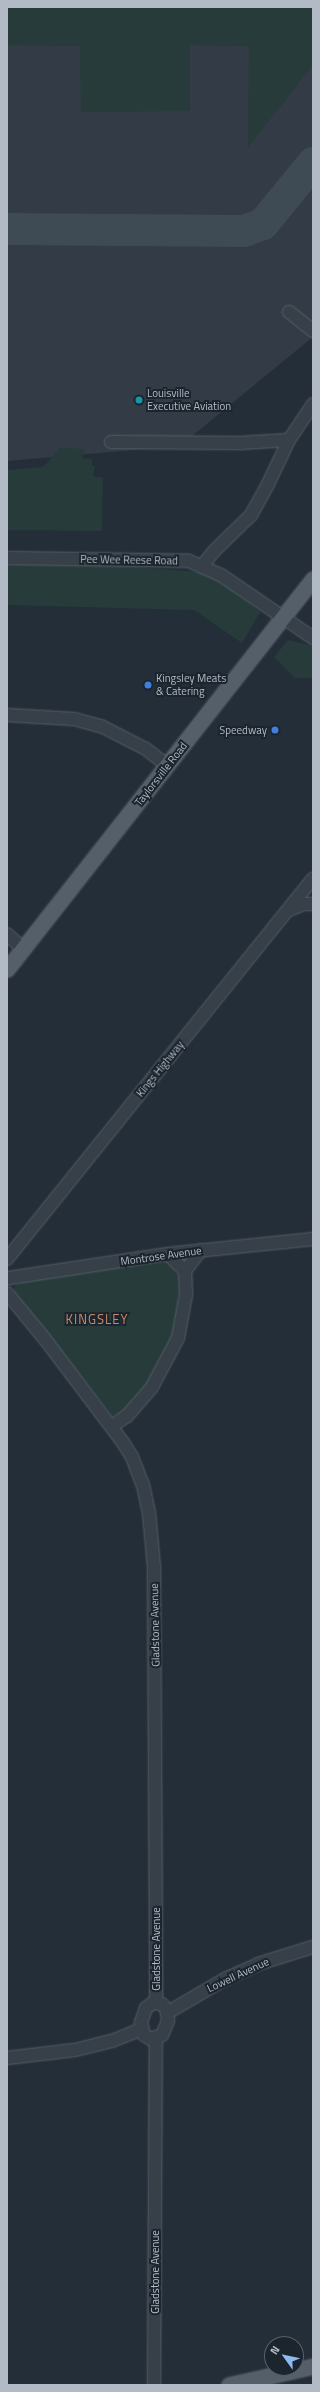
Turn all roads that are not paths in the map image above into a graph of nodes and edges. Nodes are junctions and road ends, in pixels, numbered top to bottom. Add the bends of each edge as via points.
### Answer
1 (289, 312) dead end
2 (313, 331) edge
3 (313, 404) edge
4 (289, 440) junction
5 (111, 442) dead end
6 (7, 558) edge
7 (202, 566) junction
8 (313, 579) edge
9 (284, 616) junction
10 (313, 638) edge
11 (7, 715) edge
12 (168, 766) junction
13 (313, 879) edge
14 (313, 904) edge
15 (288, 910) junction
16 (7, 934) edge
17 (23, 949) junction
18 (7, 969) edge
19 (313, 1239) edge
20 (201, 1250) junction
21 (168, 1254) junction
22 (7, 1259) edge
23 (185, 1271) junction
24 (8, 1278) edge
25 (7, 1293) edge
26 (112, 1426) junction
27 (313, 1947) edge
28 (156, 2002) junction
29 (167, 2013) junction
30 (142, 2029) junction
31 (156, 2039) junction
32 (7, 2058) edge
33 (313, 2366) edge
34 (154, 2385) edge
35 (229, 2385) edge

1 - 2 street
3 - 4 street
4 - 5 street via 240,443
4 - 7 street via 251,515 214,550
6 - 7 street, Pee Wee Reese Road via 179,560
7 - 9 street, Pee Wee Reese Road via 221,575
8 - 9 main road, Taylorsville Road
9 - 10 street, Pee Wee Reese Road
9 - 12 main road, Taylorsville Road
11 - 12 street via 74,719 101,726 146,749
12 - 17 main road, Taylorsville Road
13 - 15 street, Kings Highway
14 - 15 street via 303,904
15 - 22 street, Kings Highway
16 - 17 street
17 - 18 main road, Taylorsville Road
19 - 20 street, Montrose Avenue
20 - 21 street, Montrose Avenue
20 - 23 street
21 - 23 street
21 - 24 street, Montrose Avenue
23 - 26 street via 184,1315 171,1355 140,1403
25 - 26 street, Gladstone Avenue
26 - 28 street, Gladstone Avenue via 132,1457 143,1486 153,1541 157,1734
27 - 29 street, Lowell Avenue via 258,1964 225,1979
28 - 29 street via 163,2005
28 - 30 street via 149,2004 142,2015
29 - 31 street via 166,2028
30 - 31 street via 147,2038
30 - 32 street via 112,2041 75,2050
31 - 34 street, Gladstone Avenue
33 - 35 main road

